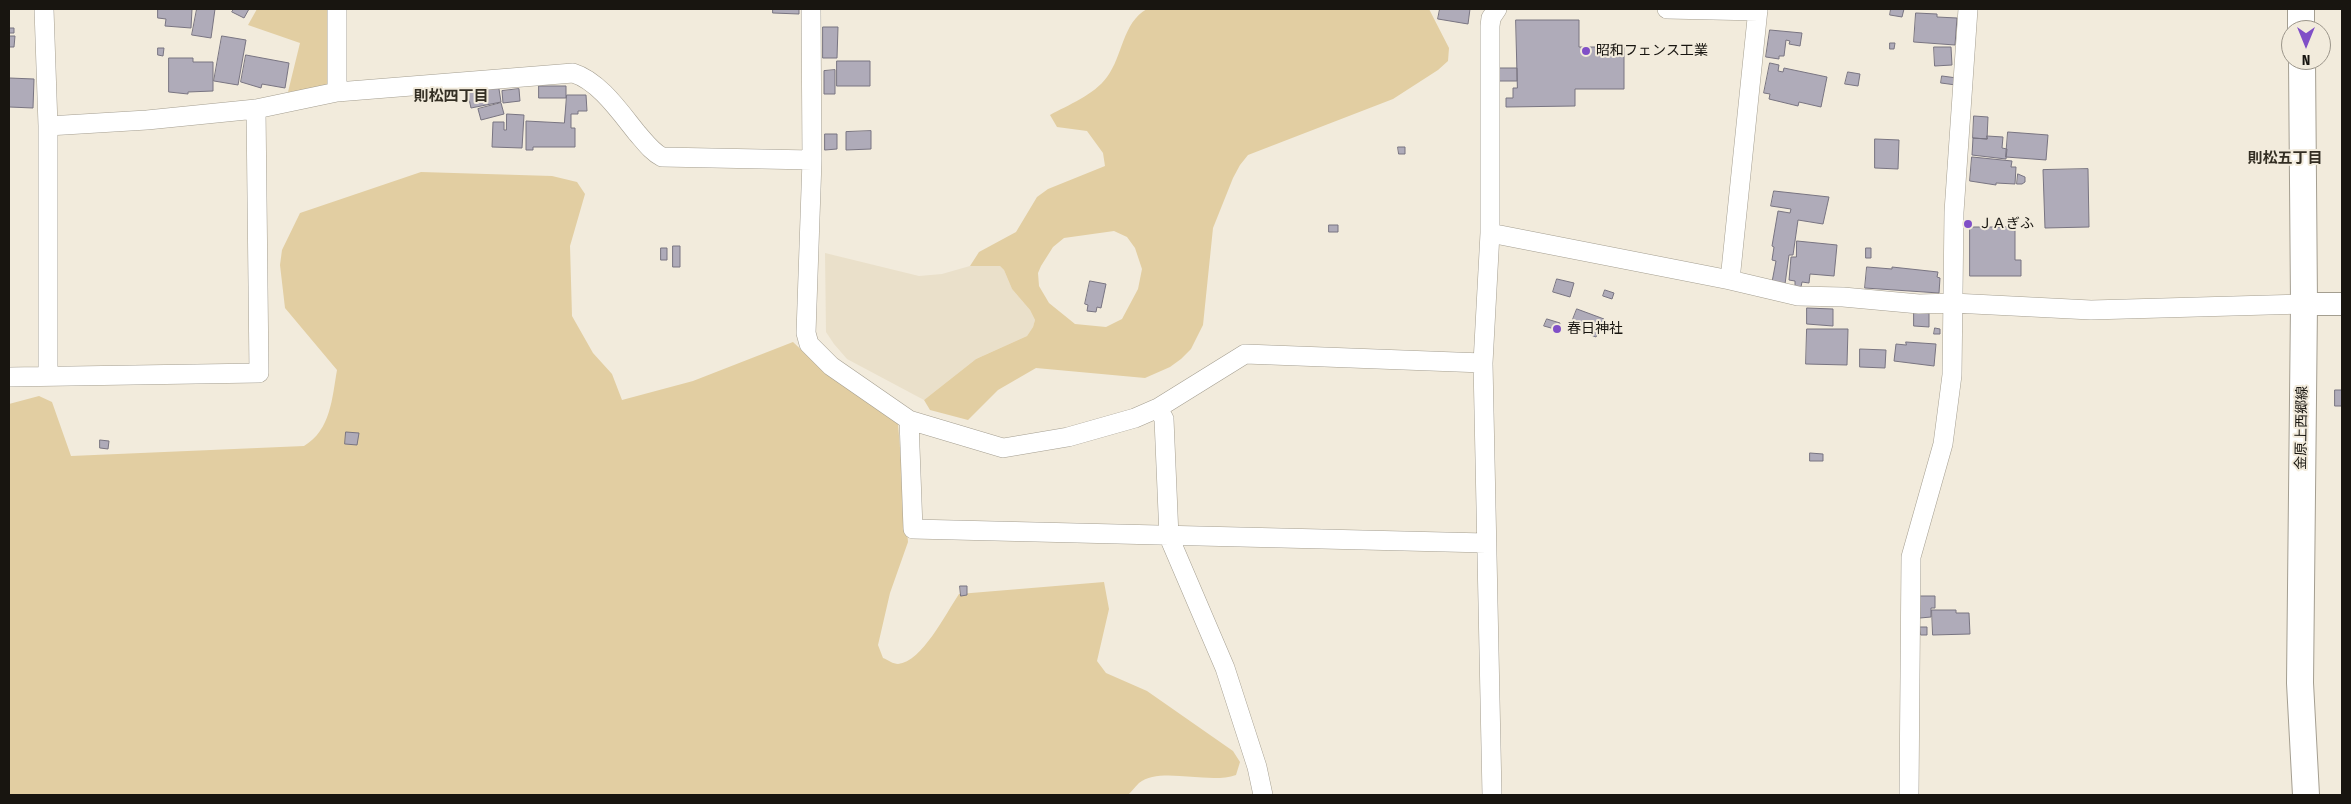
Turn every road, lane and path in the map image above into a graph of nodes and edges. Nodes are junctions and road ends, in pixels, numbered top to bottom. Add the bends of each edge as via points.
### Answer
1 (44, 9) edge
2 (337, 9) edge
3 (811, 9) edge
4 (1497, 9) edge
5 (1666, 9) edge
6 (1968, 9) edge
7 (1758, 10) edge
8 (2302, 70) edge
9 (337, 92) junction
10 (256, 109) junction
11 (48, 126) junction
12 (812, 160) junction
13 (1490, 233) junction
14 (1730, 280) junction
15 (1953, 303) junction
16 (2304, 304) junction
17 (2342, 304) edge
18 (1483, 363) junction
19 (48, 375) junction
20 (9, 376) edge
21 (1158, 408) junction
22 (909, 420) junction
23 (1169, 537) junction
24 (1486, 543) junction
25 (1263, 795) edge
26 (1492, 795) edge
27 (1909, 795) edge
28 (2306, 795) edge

1 - 11 street
2 - 9 street
3 - 12 street
4 - 13 street via 1490,26
5 - 7 street
6 - 15 street via 1954,212
7 - 14 street
8 - 16 main road, 金原上西郷線
9 - 10 street
9 - 12 street via 573,73 595,86 649,148 662,158
10 - 11 street
10 - 19 street via 259,373
11 - 19 street
12 - 22 street via 809,344 830,366
13 - 14 street
13 - 18 street
14 - 15 street via 1798,296 1919,304
15 - 16 street via 2091,310
15 - 27 street via 1952,375 1943,444 1911,556
16 - 17 street
16 - 28 main road, 金原上西郷線 via 2300,683
18 - 21 street via 1245,354
18 - 24 street
19 - 20 street
21 - 22 street via 1068,437 1003,448
21 - 23 street via 1164,419
22 - 23 street via 913,530
23 - 24 street
23 - 25 street via 1225,668
24 - 26 street

